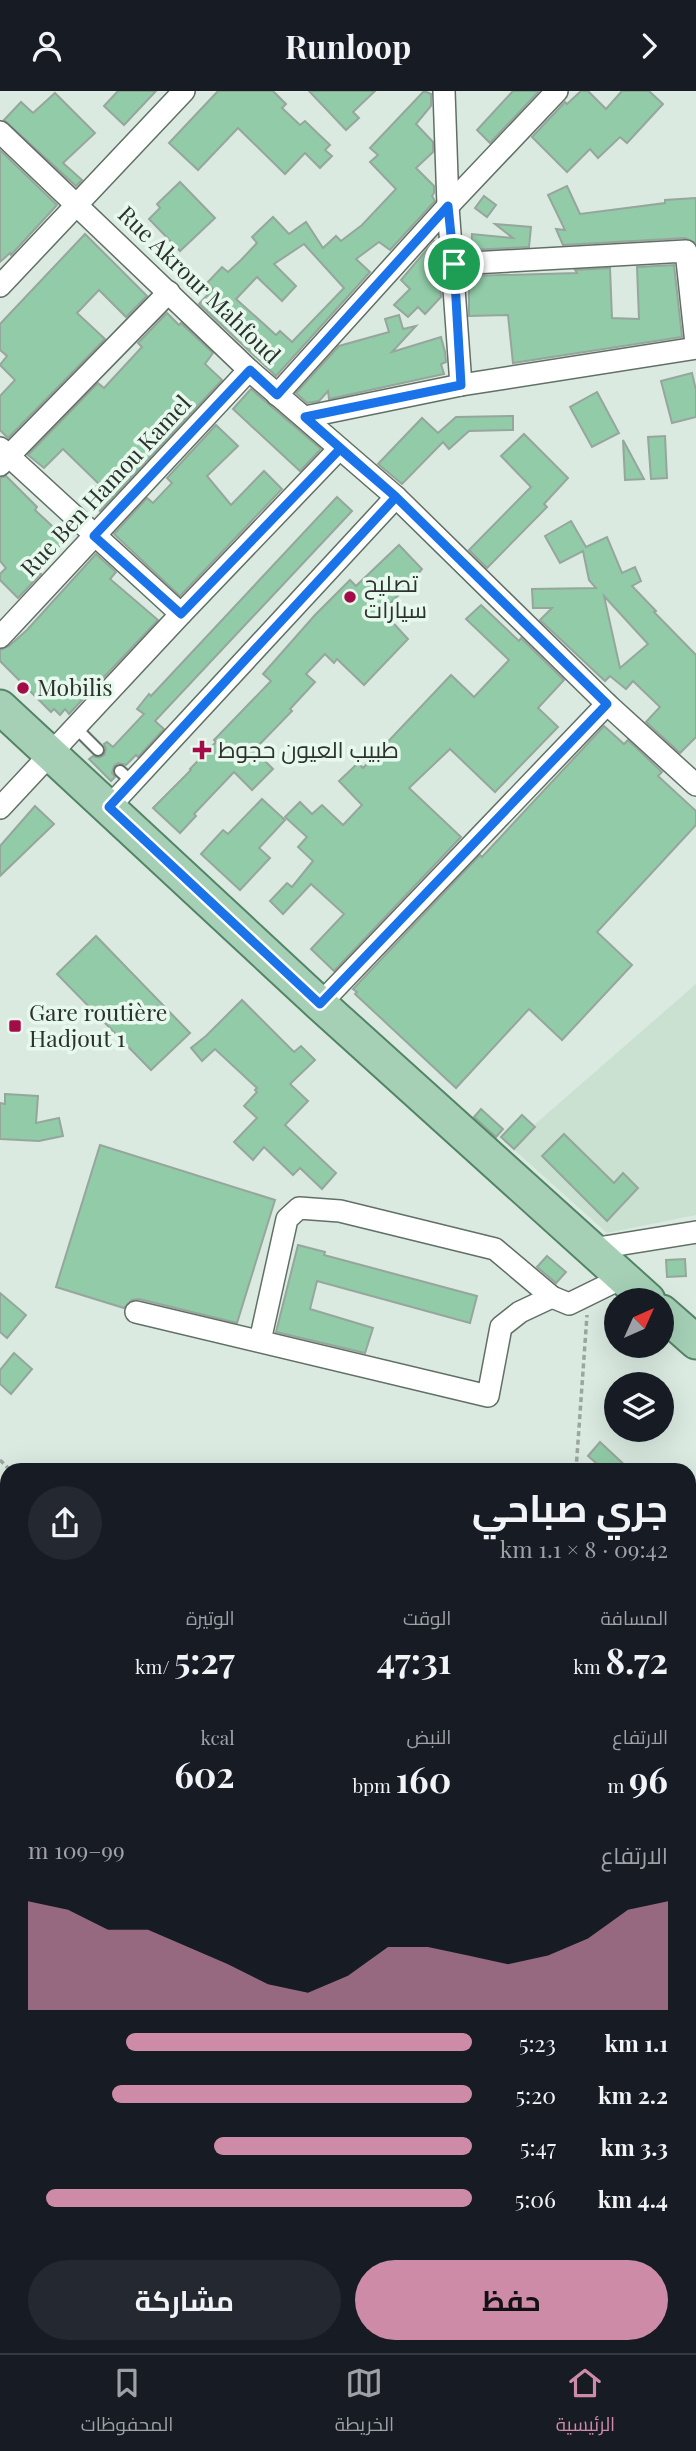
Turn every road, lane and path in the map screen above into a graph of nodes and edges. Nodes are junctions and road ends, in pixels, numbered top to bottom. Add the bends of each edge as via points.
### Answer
1 (184, 91) edge
2 (444, 91) edge
3 (556, 91) edge
4 (0, 132) edge
5 (78, 206) junction
6 (448, 206) junction
7 (454, 264) junction
8 (0, 286) edge
9 (169, 292) junction
10 (696, 346) edge
11 (250, 370) junction
12 (461, 385) junction
13 (277, 395) junction
14 (305, 417) junction
15 (340, 449) junction
16 (3, 456) edge
17 (396, 497) junction
18 (94, 536) junction
19 (181, 614) junction
20 (0, 637) edge
21 (607, 704) junction
22 (0, 706) edge
23 (75, 727) junction
24 (98, 750) dead end
25 (51, 753) junction
26 (696, 785) edge
27 (109, 807) junction
28 (0, 808) edge
29 (320, 1004) junction
30 (696, 1232) edge
31 (592, 1249) junction
32 (622, 1278) junction
33 (634, 1288) edge
34 (588, 1294) junction
35 (552, 1297) junction
36 (136, 1312) dead end
37 (674, 1323) edge
38 (695, 1341) edge
39 (260, 1342) junction
40 (576, 1463) edge

1 - 5 street
2 - 6 street
3 - 6 street
4 - 5 street, Rue Akrour Mahfoud
5 - 8 street
5 - 9 street, Rue Akrour Mahfoud
6 - 7 street
6 - 13 street
7 - 10 street via 686,251
7 - 12 street
9 - 11 street, Rue Akrour Mahfoud
9 - 16 street
10 - 12 street
11 - 13 street, Rue Akrour Mahfoud
11 - 18 street, Rue Ben Hamou Kamel
12 - 14 street
13 - 14 street, Rue Akrour Mahfoud
14 - 15 street, Rue Akrour Mahfoud
15 - 17 street, Rue Akrour Mahfoud
15 - 19 street
16 - 18 street
17 - 21 street, Rue Akrour Mahfoud
17 - 27 street via 126,777
18 - 19 street
18 - 20 street, Rue Ben Hamou Kamel
19 - 23 street
21 - 26 street, Rue Akrour Mahfoud
21 - 29 street
22 - 25 main road
23 - 24 lane
23 - 25 street
25 - 27 main road
25 - 28 street
27 - 29 main road
29 - 31 main road
30 - 31 street
31 - 32 main road
32 - 33 main road
32 - 34 street
34 - 35 street via 569,1304
34 - 40 path
35 - 39 street via 501,1327 488,1396
35 - 39 street via 495,1249 340,1210 299,1208 287,1219
36 - 39 street
37 - 38 main road

